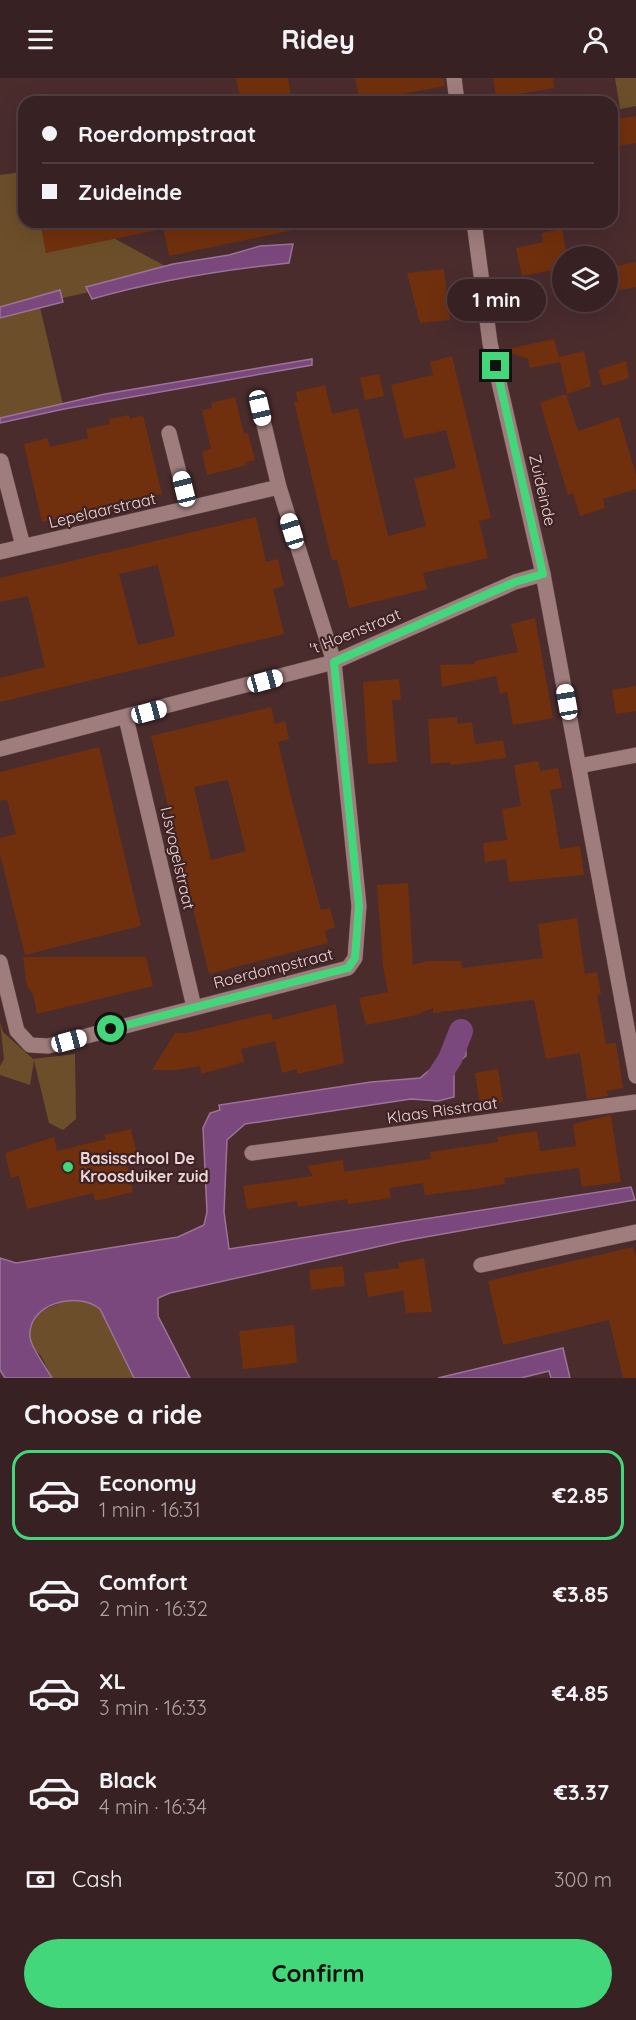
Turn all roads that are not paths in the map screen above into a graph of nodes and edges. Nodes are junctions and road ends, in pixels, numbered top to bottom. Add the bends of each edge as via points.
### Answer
1 (454, 78) edge
2 (456, 96) edge
3 (475, 228) edge
4 (260, 408) dead end
5 (169, 433) dead end
6 (1, 461) edge
7 (279, 487) junction
8 (188, 508) junction
9 (23, 546) junction
10 (0, 552) edge
11 (543, 574) junction
12 (334, 662) junction
13 (126, 718) junction
14 (0, 749) edge
15 (636, 755) edge
16 (579, 766) junction
17 (0, 962) edge
18 (194, 1007) junction
19 (636, 1076) edge
20 (636, 1102) edge
21 (252, 1153) dead end
22 (636, 1232) edge
23 (482, 1265) dead end

1 - 2 street
3 - 11 street, Zuideinde via 490,343
4 - 7 street, Roerdompstraat
5 - 8 street
6 - 9 street
7 - 8 street, Lepelaarstraat
7 - 12 street, Roerdompstraat
8 - 9 street, Lepelaarstraat
9 - 10 street, Lepelaarstraat
11 - 12 street, 't Hoenstraat via 515,582
11 - 16 street, Zuideinde
12 - 13 street, 't Hoenstraat
12 - 18 street, Roerdompstraat via 359,906 355,958 348,968
13 - 14 street, 't Hoenstraat
13 - 18 street, IJsvogelstraat
15 - 16 street
16 - 19 street, Zuideinde
17 - 18 street, Roerdompstraat via 17,1031 30,1045 48,1047
20 - 21 street, Klaas Risstraat
22 - 23 street

